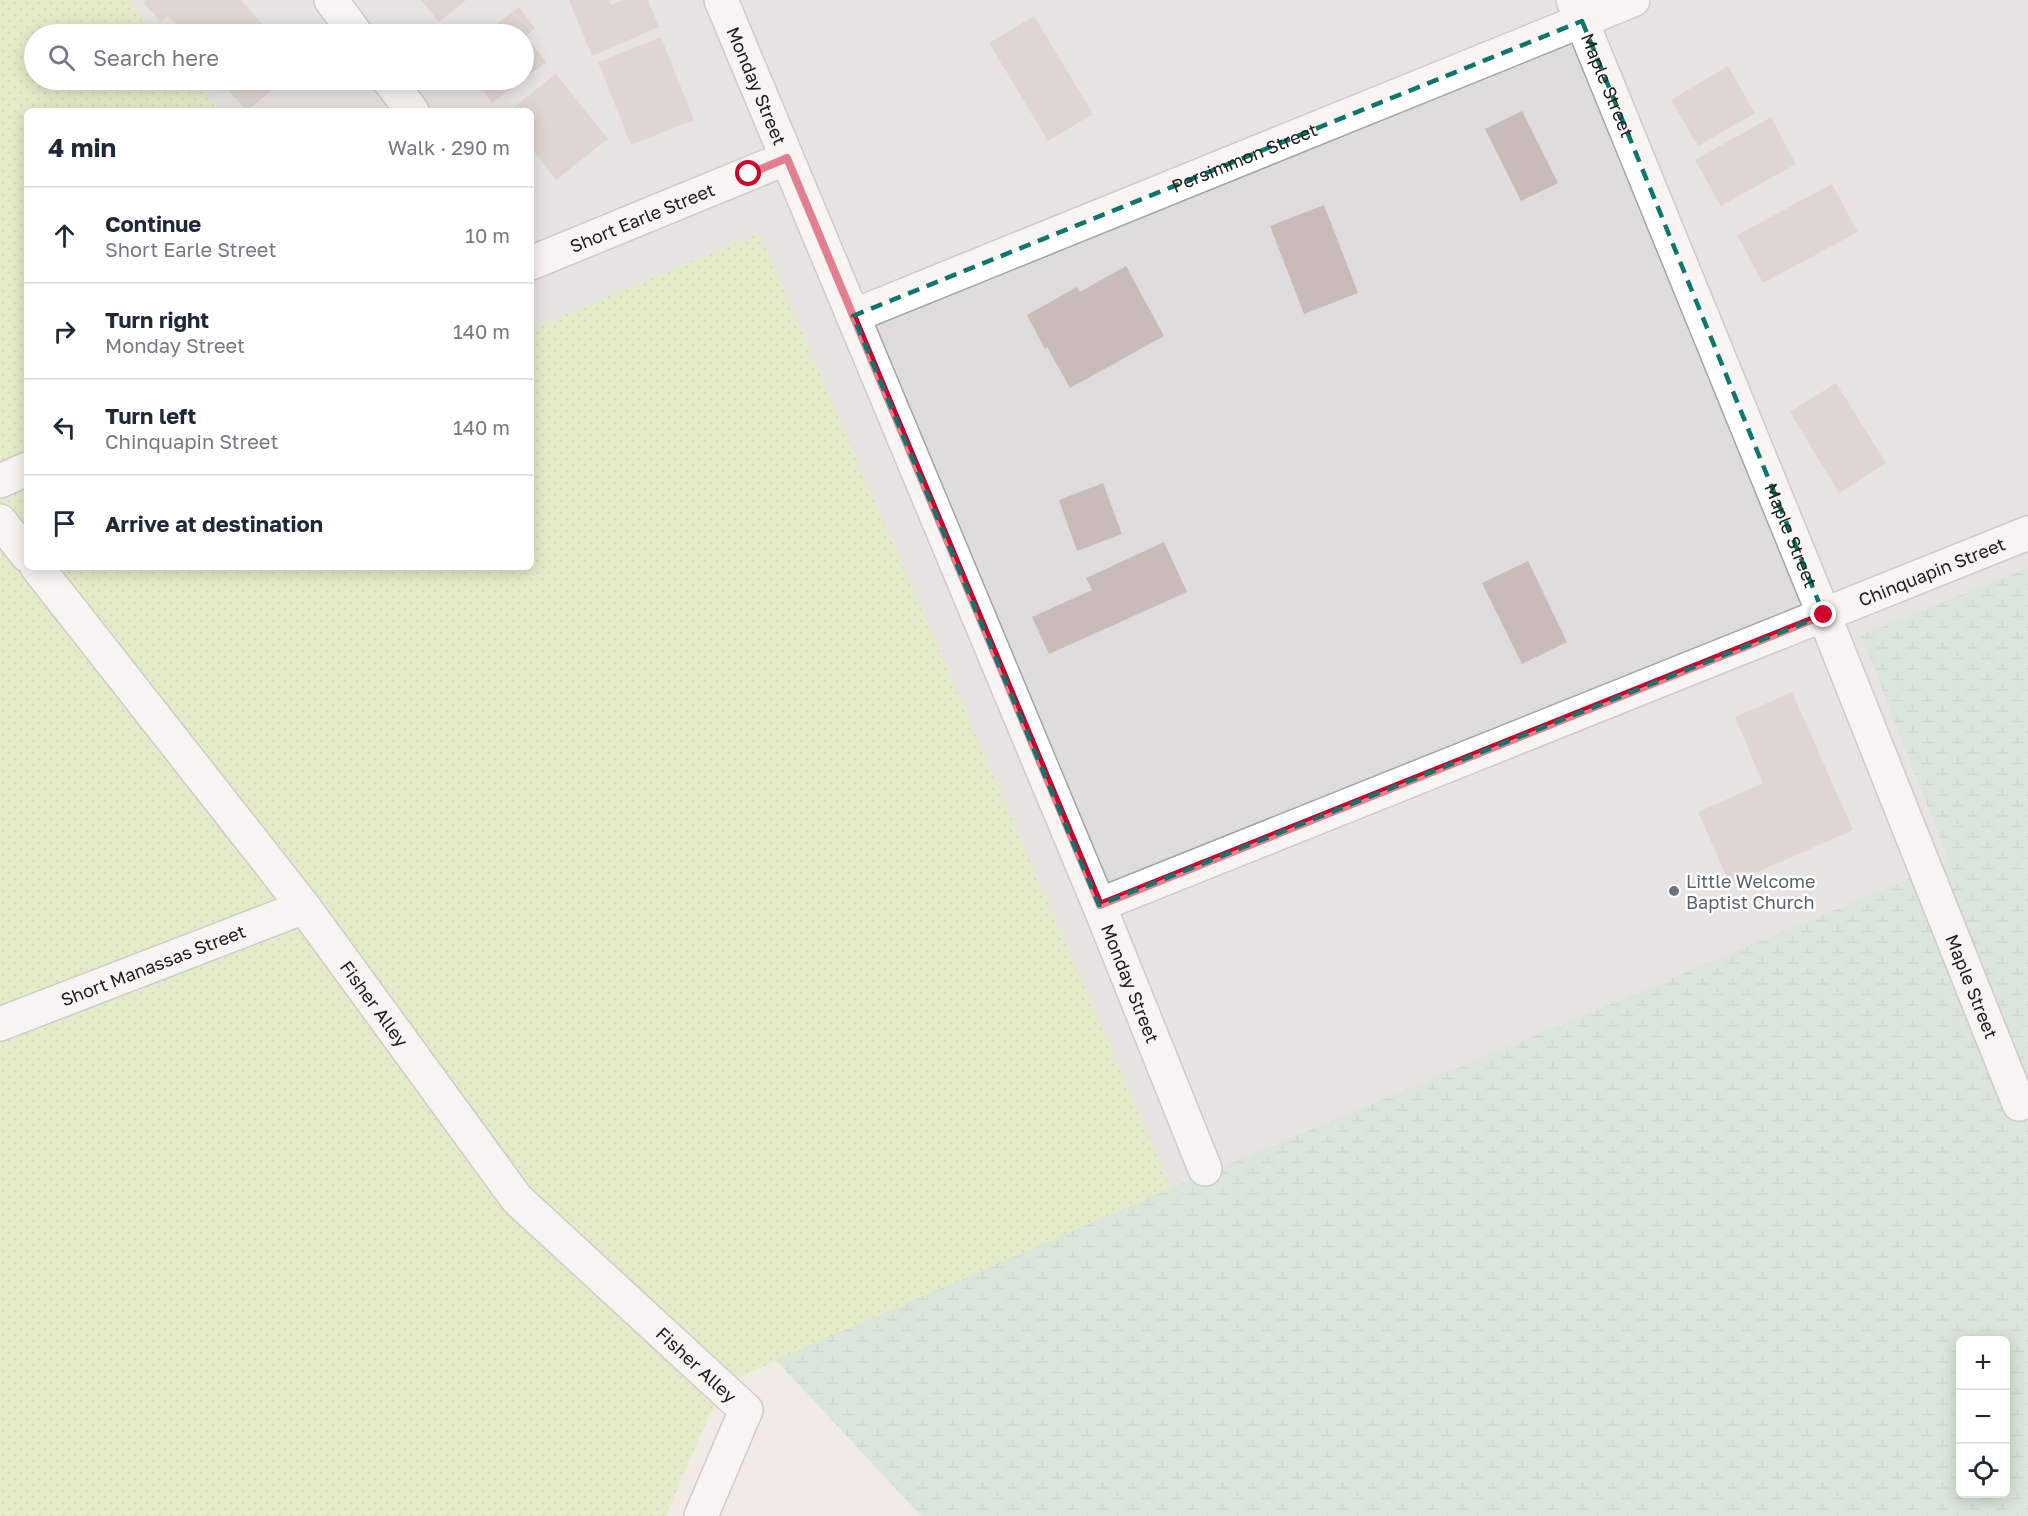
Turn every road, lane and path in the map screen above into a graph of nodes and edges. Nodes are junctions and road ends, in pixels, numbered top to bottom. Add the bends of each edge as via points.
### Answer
1 (331, 0) edge
2 (721, 0) edge
3 (1633, 0) edge
4 (1577, 10) edge
5 (349, 24) edge
6 (396, 90) edge
7 (410, 108) edge
8 (787, 158) junction
9 (534, 262) edge
10 (853, 316) junction
11 (24, 471) edge
12 (0, 481) edge
13 (0, 521) edge
14 (2028, 533) edge
15 (24, 551) edge
16 (38, 570) edge
17 (1824, 615) junction
18 (1100, 905) junction
19 (304, 907) junction
20 (0, 1024) edge
21 (2019, 1104) dead end
22 (1205, 1169) dead end
23 (701, 1516) edge

1 - 5 street
2 - 8 street, Monday Street
3 - 4 street, Persimmon Street
4 - 10 street, Persimmon Street
4 - 17 street, Maple Street
6 - 7 street
8 - 9 street, Short Earle Street
8 - 10 street, Monday Street
10 - 18 street, Monday Street
11 - 12 street
13 - 15 street
14 - 17 street, Chinquapin Street
16 - 19 street, Fisher Alley
17 - 18 street, Chinquapin Street
17 - 21 street, Maple Street
18 - 22 street, Monday Street
19 - 20 street, Short Manassas Street
19 - 23 street, Fisher Alley via 517,1199 746,1410

